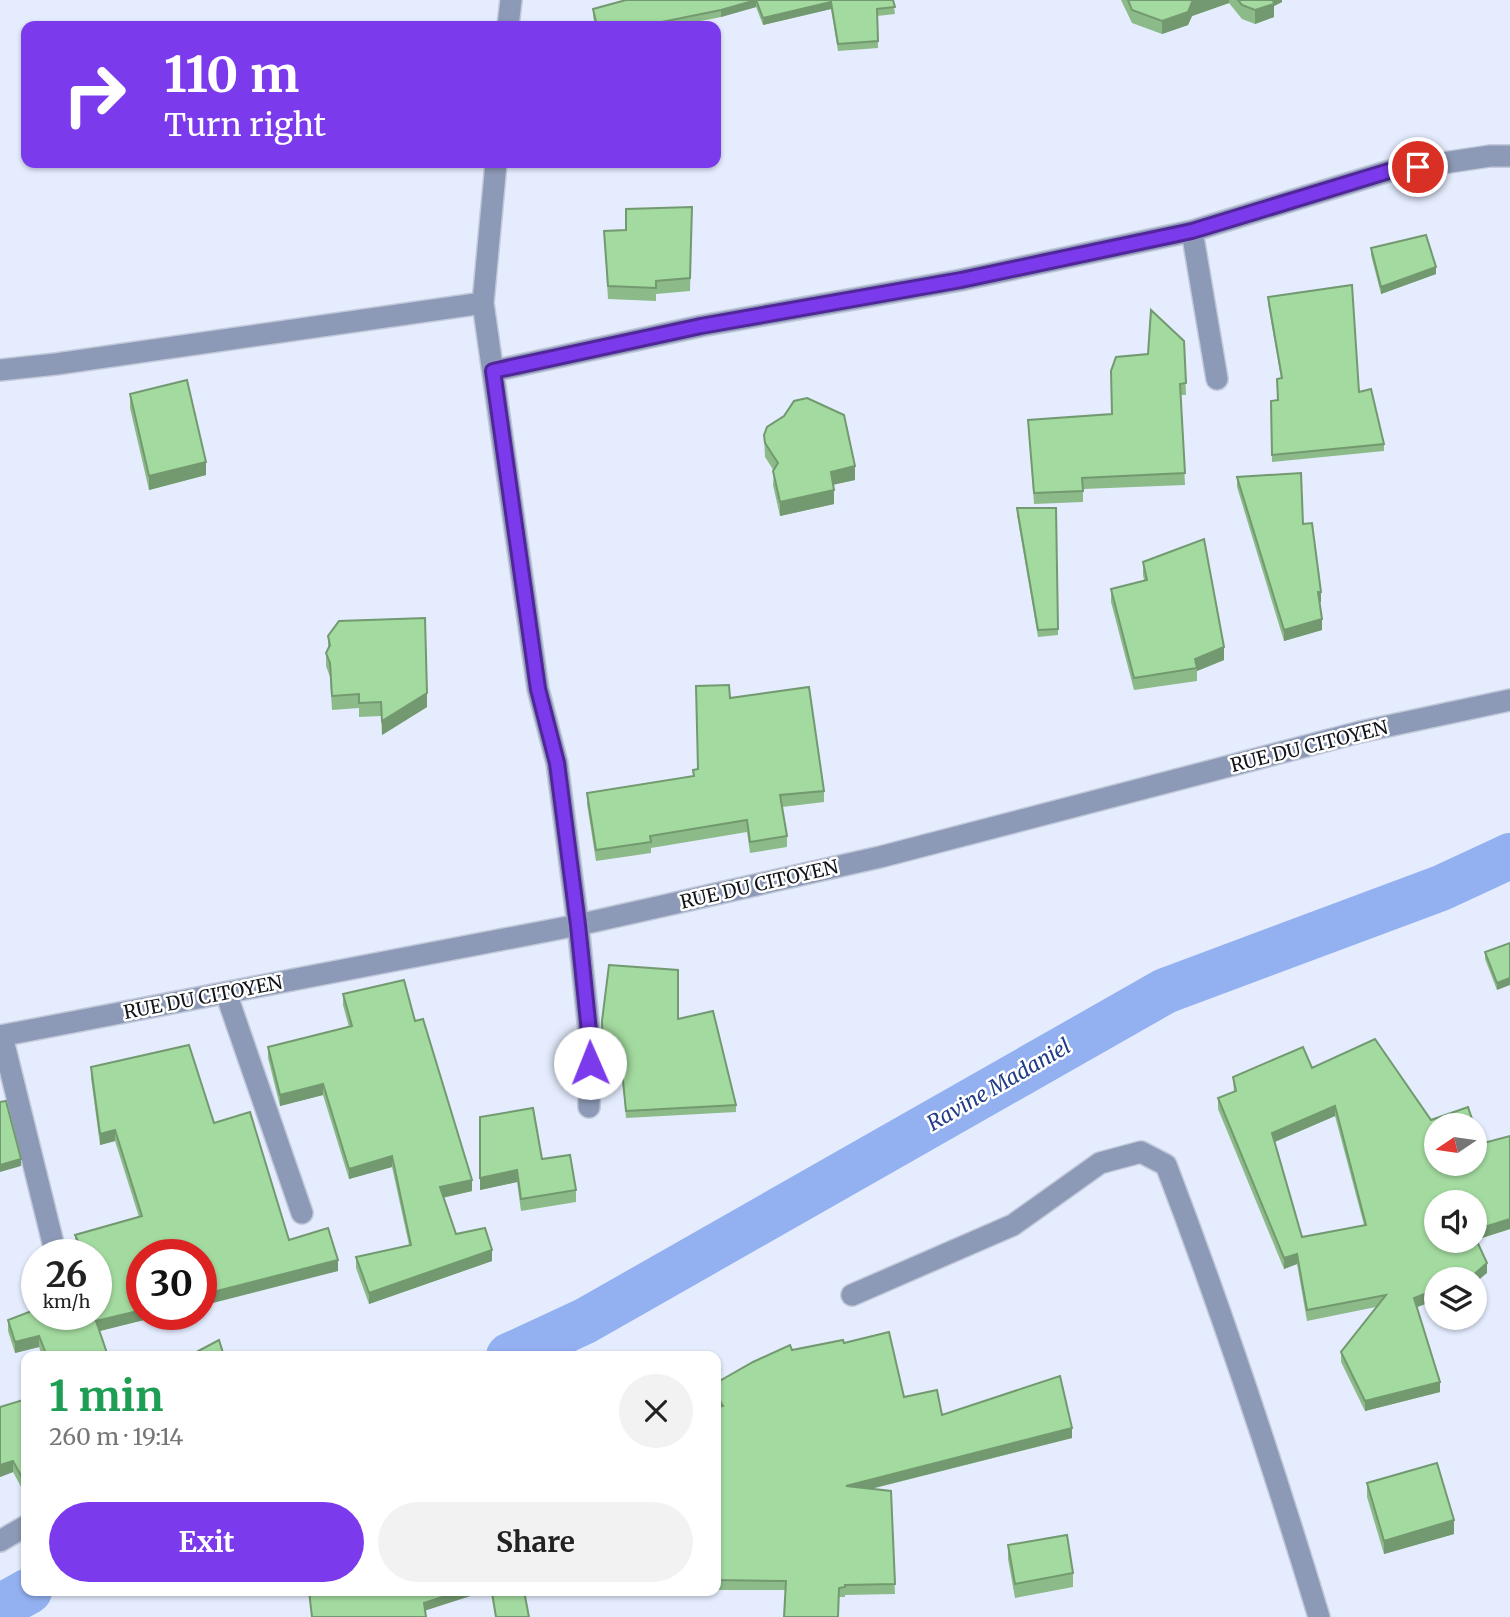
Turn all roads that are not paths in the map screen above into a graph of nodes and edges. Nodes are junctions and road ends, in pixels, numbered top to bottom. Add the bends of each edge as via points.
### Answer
1 (511, 0) edge
2 (509, 21) edge
3 (1510, 156) edge
4 (496, 168) edge
5 (1192, 231) junction
6 (482, 303) junction
7 (0, 370) edge
8 (493, 371) junction
9 (1217, 379) dead end
10 (1510, 700) edge
11 (578, 925) junction
12 (226, 993) junction
13 (1, 1036) edge
14 (589, 1107) dead end
15 (302, 1213) dead end
16 (52, 1239) edge
17 (852, 1295) dead end
18 (21, 1529) edge
19 (0, 1541) edge
20 (1319, 1617) edge

1 - 2 street
3 - 5 street via 1389,171
4 - 6 street
5 - 8 street
5 - 9 street
6 - 7 street
6 - 8 street
8 - 11 street via 538,689 557,763
10 - 11 street, RUE DU CITOYEN via 1360,732 880,857
11 - 12 street, RUE DU CITOYEN
11 - 14 street via 590,1041
12 - 13 street, RUE DU CITOYEN
12 - 15 street
13 - 16 street
17 - 20 street via 1013,1225 1100,1163 1141,1152 1166,1165 1272,1461
18 - 19 street

